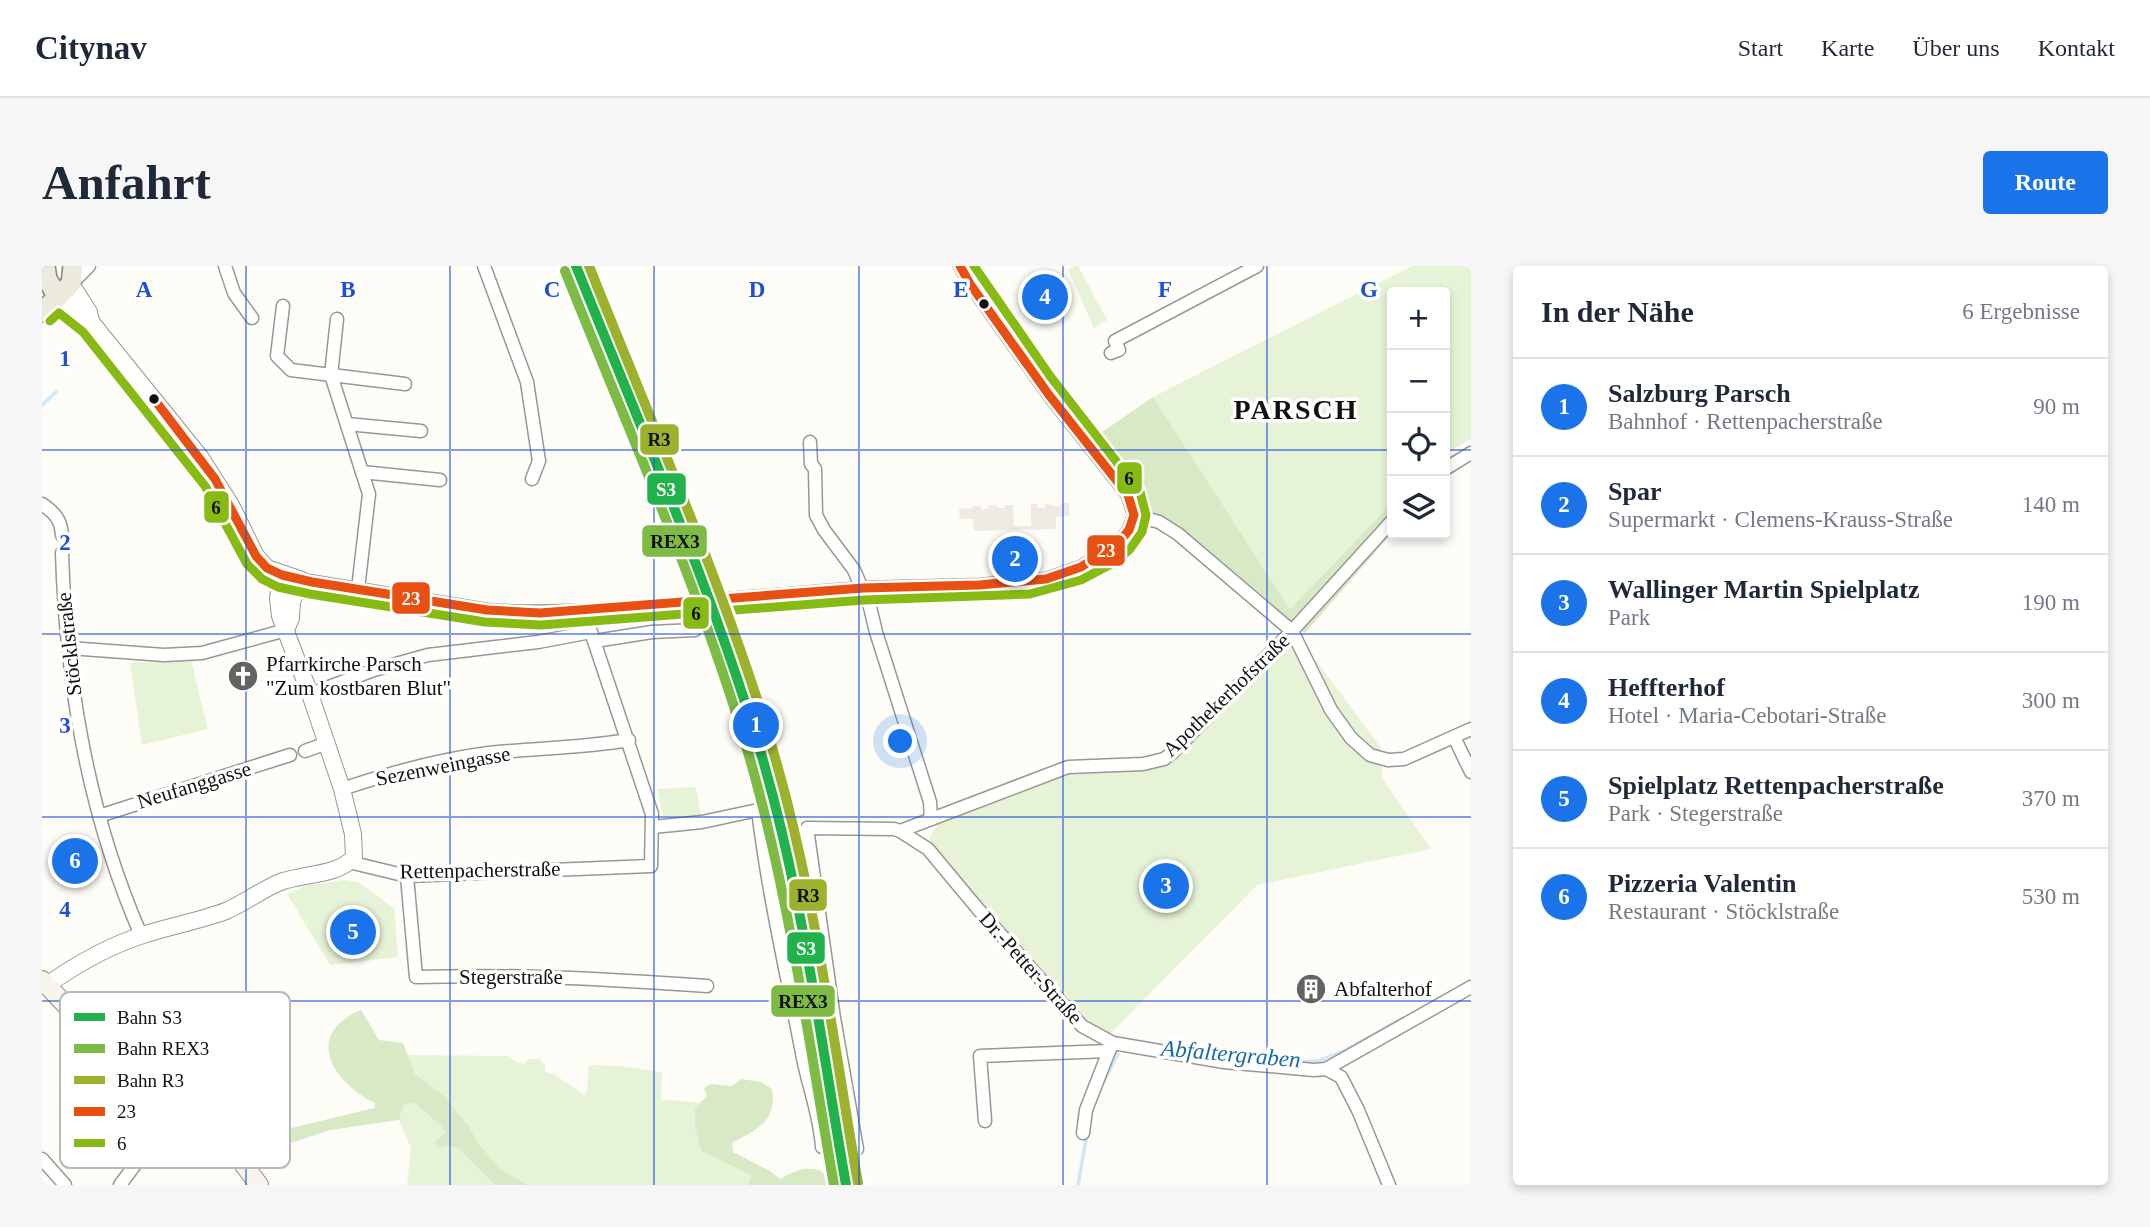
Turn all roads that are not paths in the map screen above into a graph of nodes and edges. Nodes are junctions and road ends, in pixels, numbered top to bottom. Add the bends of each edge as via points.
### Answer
1 (45, 266) edge
2 (89, 266) edge
3 (225, 266) edge
4 (484, 266) edge
5 (960, 266) edge
6 (1257, 266) edge
7 (67, 282) edge
8 (283, 306) dead end
9 (42, 312) edge
10 (252, 318) dead end
11 (337, 319) dead end
12 (1111, 353) dead end
13 (331, 375) junction
14 (405, 384) dead end
15 (346, 424) junction
16 (421, 431) dead end
17 (810, 442) dead end
18 (1471, 453) edge
19 (1450, 466) edge
20 (362, 472) junction
21 (533, 479) dead end
22 (440, 480) dead end
23 (42, 504) edge
24 (1134, 515) junction
25 (1387, 526) edge
26 (62, 535) dead end
27 (62, 553) dead end
28 (282, 575) junction
29 (302, 580) junction
30 (863, 588) junction
31 (358, 589) junction
32 (729, 599) tunnel mouth
33 (694, 602) tunnel mouth
34 (286, 630) junction
35 (695, 630) dead end
36 (1292, 631) junction
37 (593, 637) junction
38 (69, 648) junction
39 (310, 694) junction
40 (1471, 729) edge
41 (1454, 737) junction
42 (629, 740) junction
43 (327, 743) junction
44 (305, 751) dead end
45 (290, 755) dead end
46 (1471, 772) edge
47 (342, 789) junction
48 (99, 816) junction
49 (931, 819) junction
50 (653, 827) junction
51 (900, 831) junction
52 (928, 849) junction
53 (349, 862) junction
54 (407, 876) junction
55 (141, 935) junction
56 (45, 982) edge
57 (707, 986) dead end
58 (1471, 987) edge
59 (60, 998) edge
60 (1111, 1047) junction
61 (1326, 1069) junction
62 (985, 1121) dead end
63 (1083, 1133) dead end
64 (822, 1147) dead end
65 (857, 1149) dead end
66 (42, 1159) edge
67 (133, 1168) edge
68 (246, 1168) edge
69 (65, 1185) edge
70 (120, 1185) edge
71 (260, 1185) edge
72 (1390, 1185) edge

1 - 7 main road via 47,279
2 - 7 street
3 - 10 street via 234,293
4 - 21 street via 527,382 539,461
5 - 24 street via 1049,395 1128,495
6 - 12 street via 1115,341 1119,350
7 - 9 main road
7 - 28 street via 92,323 201,458 256,556
8 - 13 street via 276,356 290,370
11 - 13 street
13 - 14 street
13 - 15 street
15 - 16 street
15 - 20 street
17 - 30 street via 816,514
18 - 19 street
20 - 22 street
20 - 31 street via 369,494
23 - 26 street via 53,511
24 - 30 street via 1119,542 1081,567 1055,577 1013,583
24 - 36 street via 1178,534
25 - 36 street, Apothekerhofstraße
27 - 38 street, Stöcklstraße
28 - 29 street
28 - 34 street via 278,607
29 - 31 street
29 - 34 street
30 - 32 street
30 - 49 street via 930,802
31 - 33 street via 513,612
34 - 38 street via 202,653
34 - 39 street
35 - 37 street
36 - 41 street via 1331,710 1370,755 1404,759
36 - 49 street, Apothekerhofstraße via 1164,759 1068,767
37 - 39 street via 428,655
37 - 42 street, Rettenpacherstraße
38 - 48 street, Stöcklstraße via 85,762
39 - 43 street
40 - 41 street
41 - 46 street
42 - 47 street, Sezenweingasse via 488,753 398,771
42 - 50 street, Rettenpacherstraße
43 - 44 street
43 - 47 street
45 - 48 street, Neufanggasse
47 - 53 street via 355,848
48 - 55 street, Stöcklstraße via 110,859
49 - 51 street, Apothekerhofstraße
49 - 52 street via 925,839
50 - 54 street, Rettenpacherstraße via 651,866
50 - 64 street via 758,810
51 - 52 street, Dr.-Petter-Straße
51 - 65 street via 807,828
52 - 60 street, Dr.-Petter-Straße via 1082,1026
53 - 54 street, Rettenpacherstraße
53 - 55 street via 280,882 227,910
54 - 57 street, Stegerstraße via 416,977 580,977
55 - 56 street
56 - 59 main road
58 - 61 street
60 - 61 street, Dr.-Petter-Straße
60 - 62 street via 980,1056
60 - 63 street via 1086,1110
61 - 72 street via 1341,1077
66 - 69 street
67 - 70 street
68 - 71 main road

